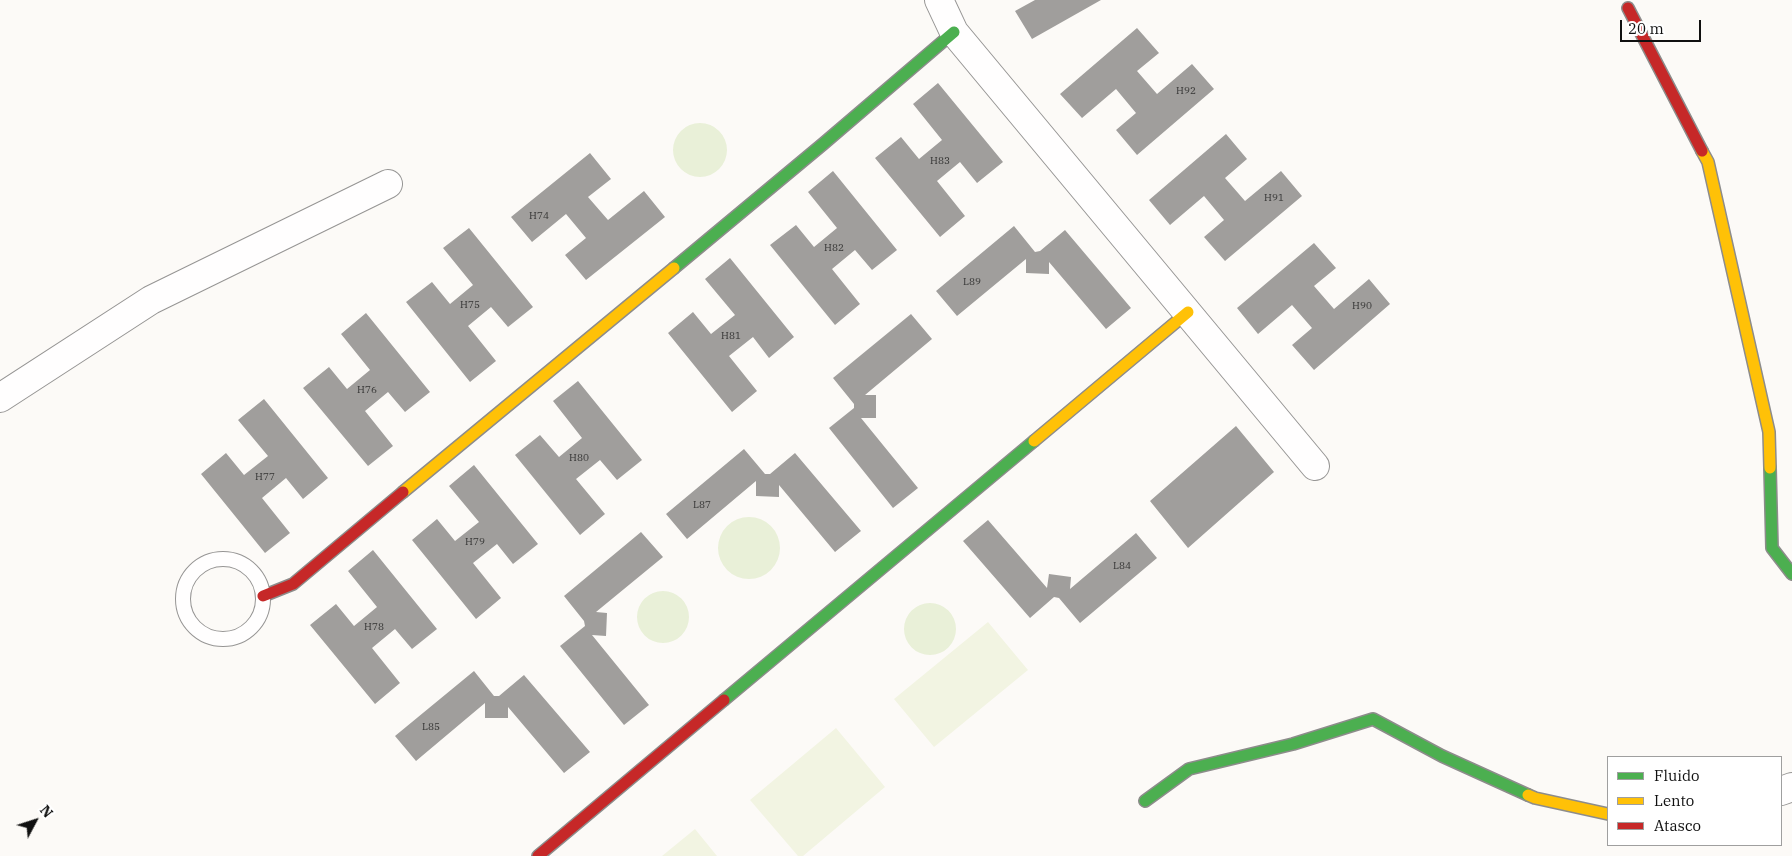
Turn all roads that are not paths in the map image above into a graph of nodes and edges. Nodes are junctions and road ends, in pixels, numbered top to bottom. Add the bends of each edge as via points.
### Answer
1 (939, 0) edge
2 (1628, 8) dead end
3 (954, 32) junction
4 (388, 184) dead end
5 (1188, 312) junction
6 (0, 398) edge
7 (1315, 466) dead end
8 (1792, 574) edge
9 (263, 596) junction
10 (1145, 801) dead end
11 (1607, 814) edge
12 (538, 856) edge

1 - 3 street
2 - 8 street via 1708,162 1769,432 1772,548
3 - 5 street
3 - 9 street via 293,584
4 - 6 street via 151,300
5 - 7 street
5 - 12 street
9 - 9 lane via 262,610 247,632 222,640 197,630 188,620 182,594 194,570 217,559 242,564 252,572
10 - 11 street via 1189,769 1293,744 1373,719 1442,756 1535,798

